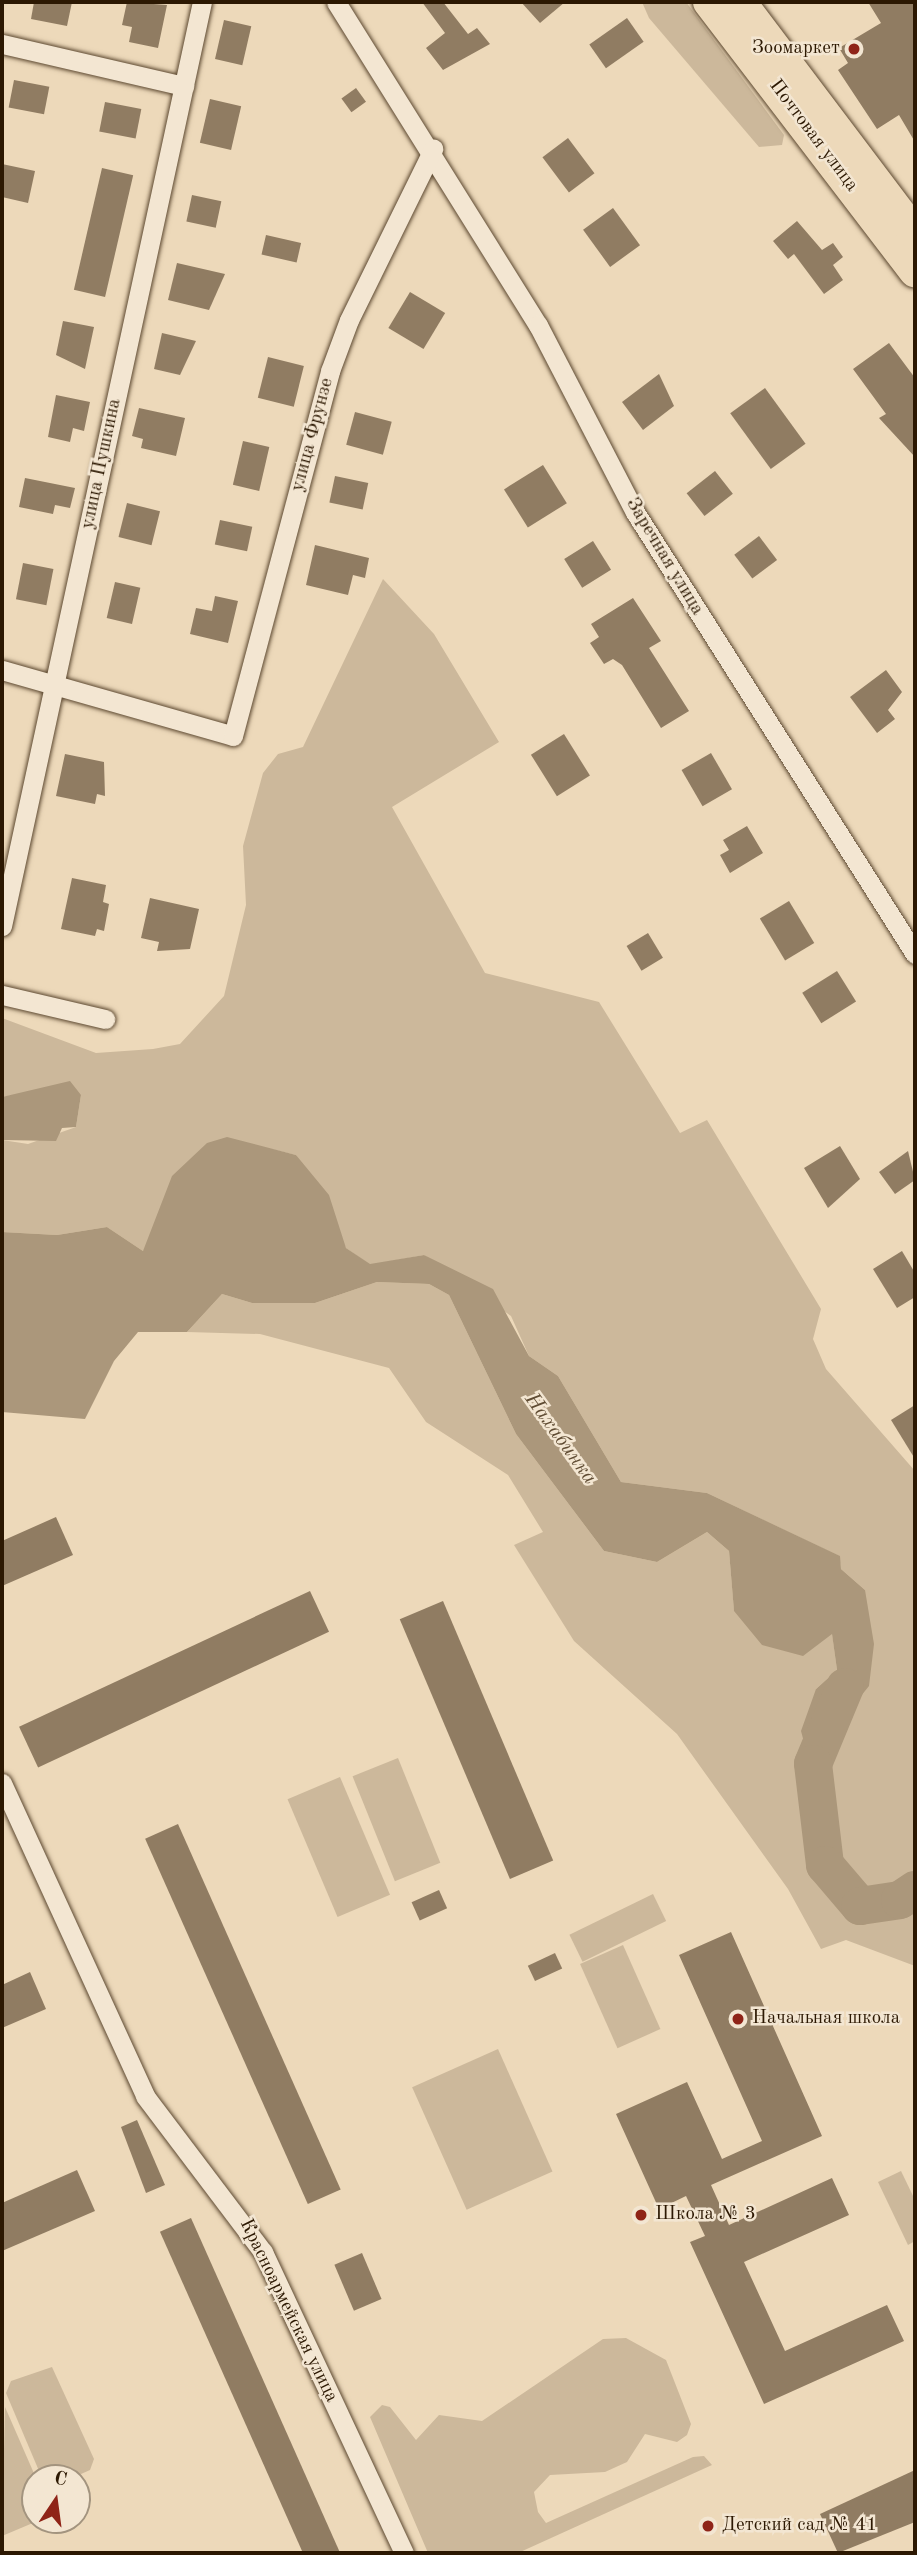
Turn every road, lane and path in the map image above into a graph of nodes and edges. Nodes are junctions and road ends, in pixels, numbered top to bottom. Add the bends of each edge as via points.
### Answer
1 (202, 2) edge
2 (336, 2) edge
3 (709, 2) edge
4 (740, 2) edge
5 (2, 44) edge
6 (184, 86) junction
7 (433, 149) junction
8 (915, 233) edge
9 (915, 271) edge
10 (2, 670) edge
11 (54, 685) junction
12 (2, 926) edge
13 (915, 954) edge
14 (2, 995) edge
15 (105, 1019) dead end
16 (2, 1783) edge
17 (404, 2553) edge

1 - 6 street, улица Пушкина
2 - 7 street, Заречная улица
3 - 9 main road, Почтовая улица
4 - 8 main road, Почтовая улица
5 - 6 street
6 - 11 street, улица Пушкина
7 - 11 street, улица Фрунзе via 349,320 330,372 233,736
7 - 13 street, Заречная улица via 538,325 635,512
10 - 11 street
11 - 12 street, улица Пушкина
14 - 15 street
16 - 17 street, Красноармейская улица via 145,2096 263,2252

